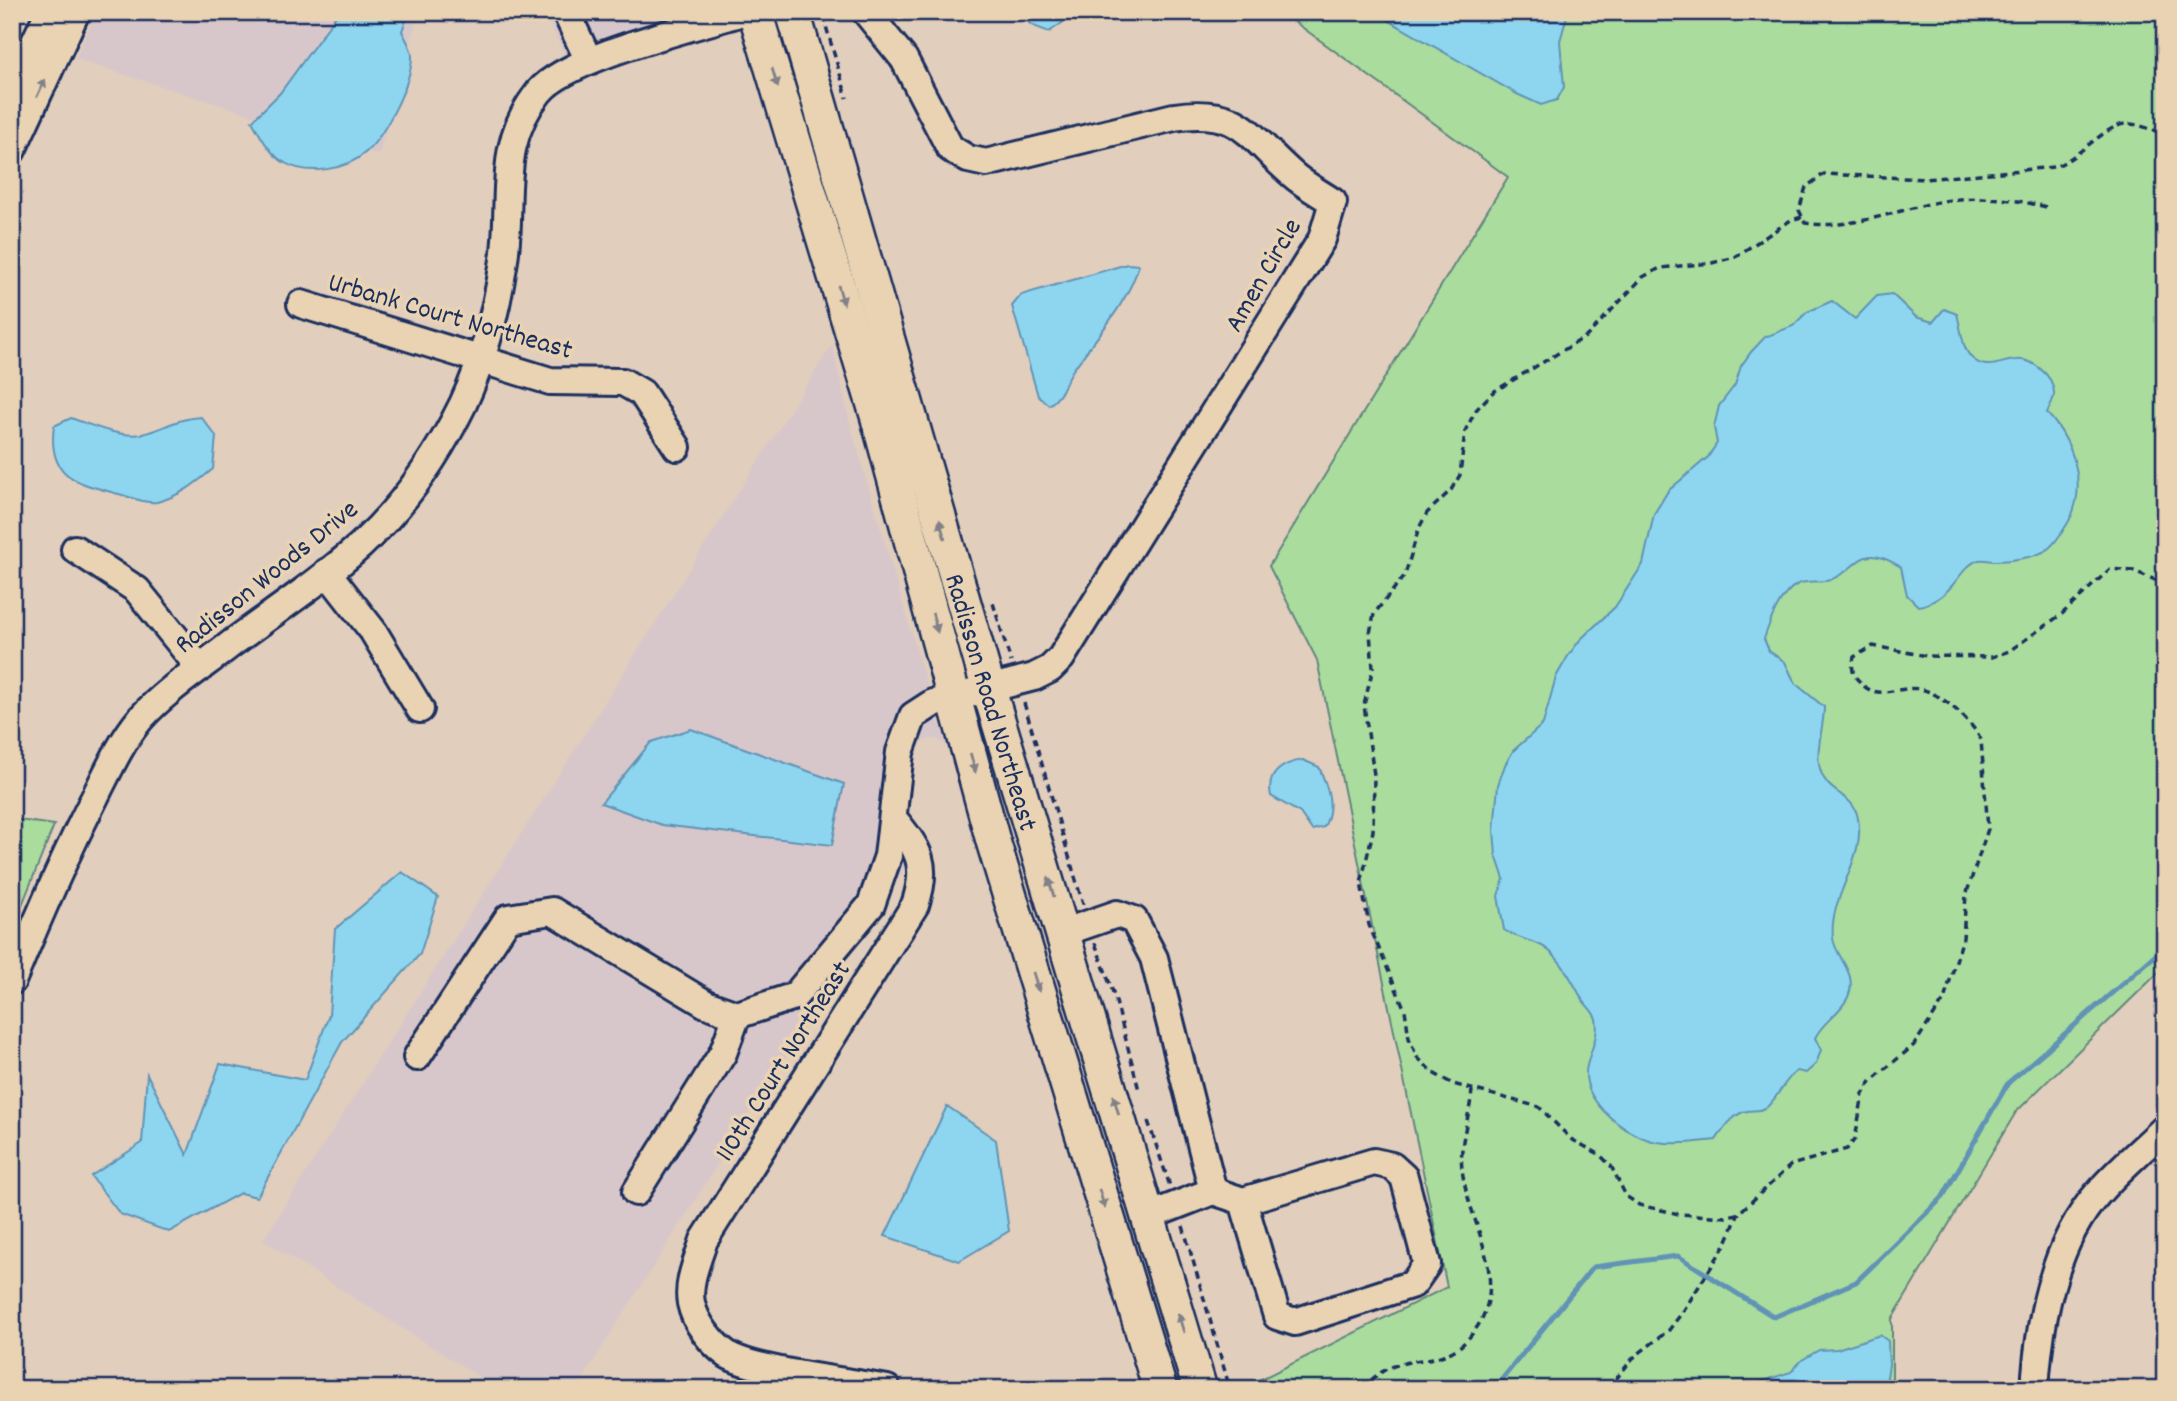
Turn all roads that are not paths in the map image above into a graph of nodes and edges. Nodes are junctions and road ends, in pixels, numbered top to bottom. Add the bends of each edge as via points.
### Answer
1 (49, 12) edge
2 (76, 12) edge
3 (566, 12) edge
4 (742, 12) edge
5 (755, 12) edge
6 (793, 12) edge
7 (866, 12) edge
8 (589, 61) junction
9 (12, 91) edge
10 (12, 150) edge
11 (301, 304) dead end
12 (481, 359) junction
13 (677, 447) dead end
14 (75, 549) dead end
15 (327, 572) junction
16 (200, 668) junction
17 (989, 690) junction
18 (956, 697) junction
19 (420, 709) dead end
20 (893, 818) junction
21 (1081, 927) junction
22 (12, 981) edge
23 (737, 1015) junction
24 (417, 1057) dead end
25 (2165, 1128) edge
26 (1213, 1191) junction
27 (636, 1192) dead end
28 (1243, 1201) junction
29 (1149, 1216) junction
30 (887, 1389) edge
31 (1160, 1389) edge
32 (1200, 1389) edge
33 (2035, 1389) edge

1 - 9 street
10 -> 2 street
3 - 8 street
4 - 8 street, Radisson Woods Drive
5 -> 18 main road, Radisson Road Northeast via 877,415
17 -> 6 main road, Radisson Road Northeast
7 - 17 street, Amen Circle via 904,59 950,148 968,159 986,163 1199,113 1226,118 1251,131 1293,175 1333,202 1322,239 1073,641 1050,669
8 - 12 street, Radisson Woods Drive via 559,73 540,90 513,134 504,260
11 - 12 street, Urbank Court Northeast
12 - 13 street, Urbank Court Northeast via 550,381 623,382 642,393
12 - 15 street, Radisson Woods Drive via 443,442 418,480 362,544
14 - 16 street via 137,590
15 - 16 street, Radisson Woods Drive
15 - 19 street via 373,631
16 - 22 street, Radisson Woods Drive via 141,719 110,768 58,869
17 - 18 street
21 -> 17 main road, Radisson Road Northeast
18 - 20 street via 923,708 906,728
18 -> 31 main road, Radisson Road Northeast via 993,841
20 - 23 street via 888,856 871,905 794,996
20 - 30 street, 110th Court Northeast via 916,846 922,868 915,905 704,1240 693,1273 691,1302 712,1342 730,1356
21 - 26 street via 1117,914 1134,920 1154,958
29 -> 21 main road, Radisson Road Northeast
23 - 24 street via 706,1004 552,911 508,918
23 - 27 street via 723,1053
25 - 33 street via 2097,1193 2069,1238 2049,1295
26 - 28 street
26 - 29 street
28 - 28 street via 1374,1162 1392,1166 1404,1177 1427,1264 1413,1284 1295,1322 1277,1316
32 -> 29 main road, Radisson Road Northeast

